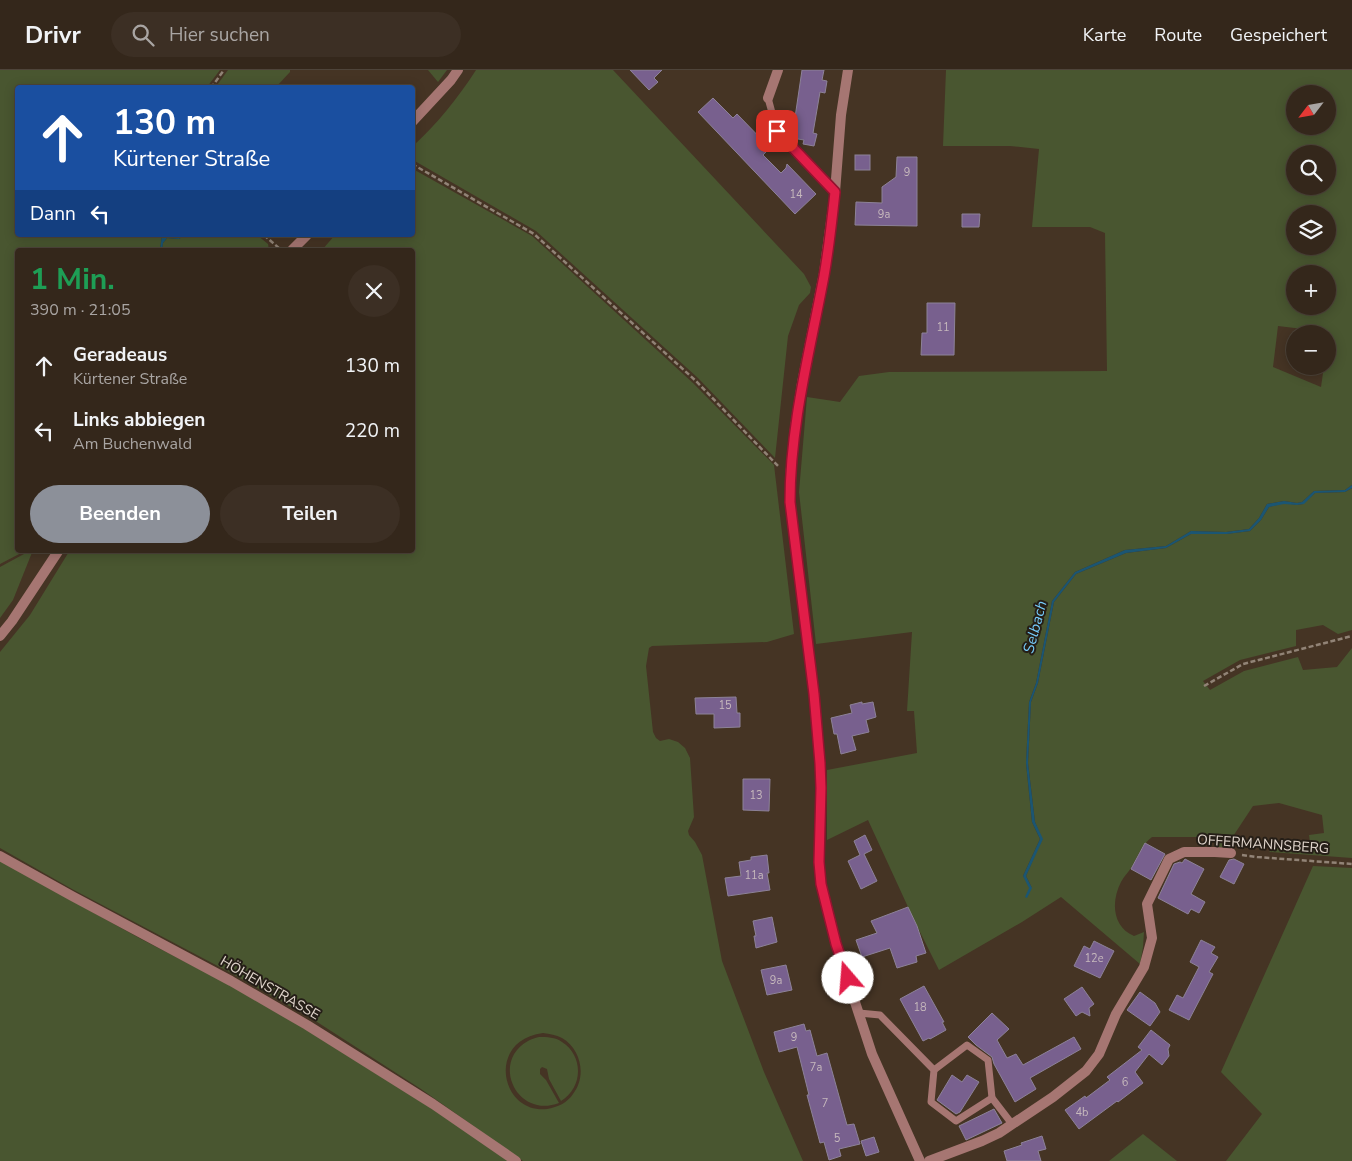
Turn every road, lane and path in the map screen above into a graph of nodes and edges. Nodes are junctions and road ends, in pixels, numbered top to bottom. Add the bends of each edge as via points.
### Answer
1 (224, 70) edge
2 (458, 70) edge
3 (778, 70) edge
4 (848, 70) edge
5 (213, 85) edge
6 (768, 98) joint
7 (415, 119) edge
8 (415, 166) edge
9 (835, 192) junction
10 (266, 237) edge
11 (305, 237) edge
12 (279, 248) edge
13 (294, 248) edge
14 (790, 478) junction
15 (57, 553) edge
16 (0, 636) edge
17 (1352, 636) edge
18 (1204, 686) dead end
19 (1231, 853) joint
20 (0, 856) edge
21 (1352, 864) edge
22 (859, 1013) junction
23 (934, 1070) junction
24 (992, 1098) junction
25 (1012, 1124) junction
26 (516, 1161) edge
27 (920, 1161) edge
28 (929, 1161) edge

1 - 5 path
2 - 7 street
3 - 6 street
4 - 9 street
6 - 9 lane via 777,131
8 - 14 path via 534,234 696,381
9 - 14 street via 824,273 794,428
10 - 12 path
11 - 13 street
14 - 22 street via 790,502 820,763 821,884 836,944
15 - 16 street
17 - 18 path via 1243,664
19 - 21 path, OFFERMANNSBERG
19 - 25 street, OFFERMANNSBERG via 1184,852 1169,859 1147,904 1152,938 1144,967 1116,1014 1100,1054 1080,1076
20 - 26 street, HÖHENSTRASSE via 307,1025 426,1099
22 - 23 lane via 880,1015
22 - 27 street via 872,1054
23 - 24 lane via 967,1046 988,1060
23 - 24 lane via 931,1102 956,1121
24 - 25 lane
25 - 28 street, OFFERMANNSBERG via 982,1141

